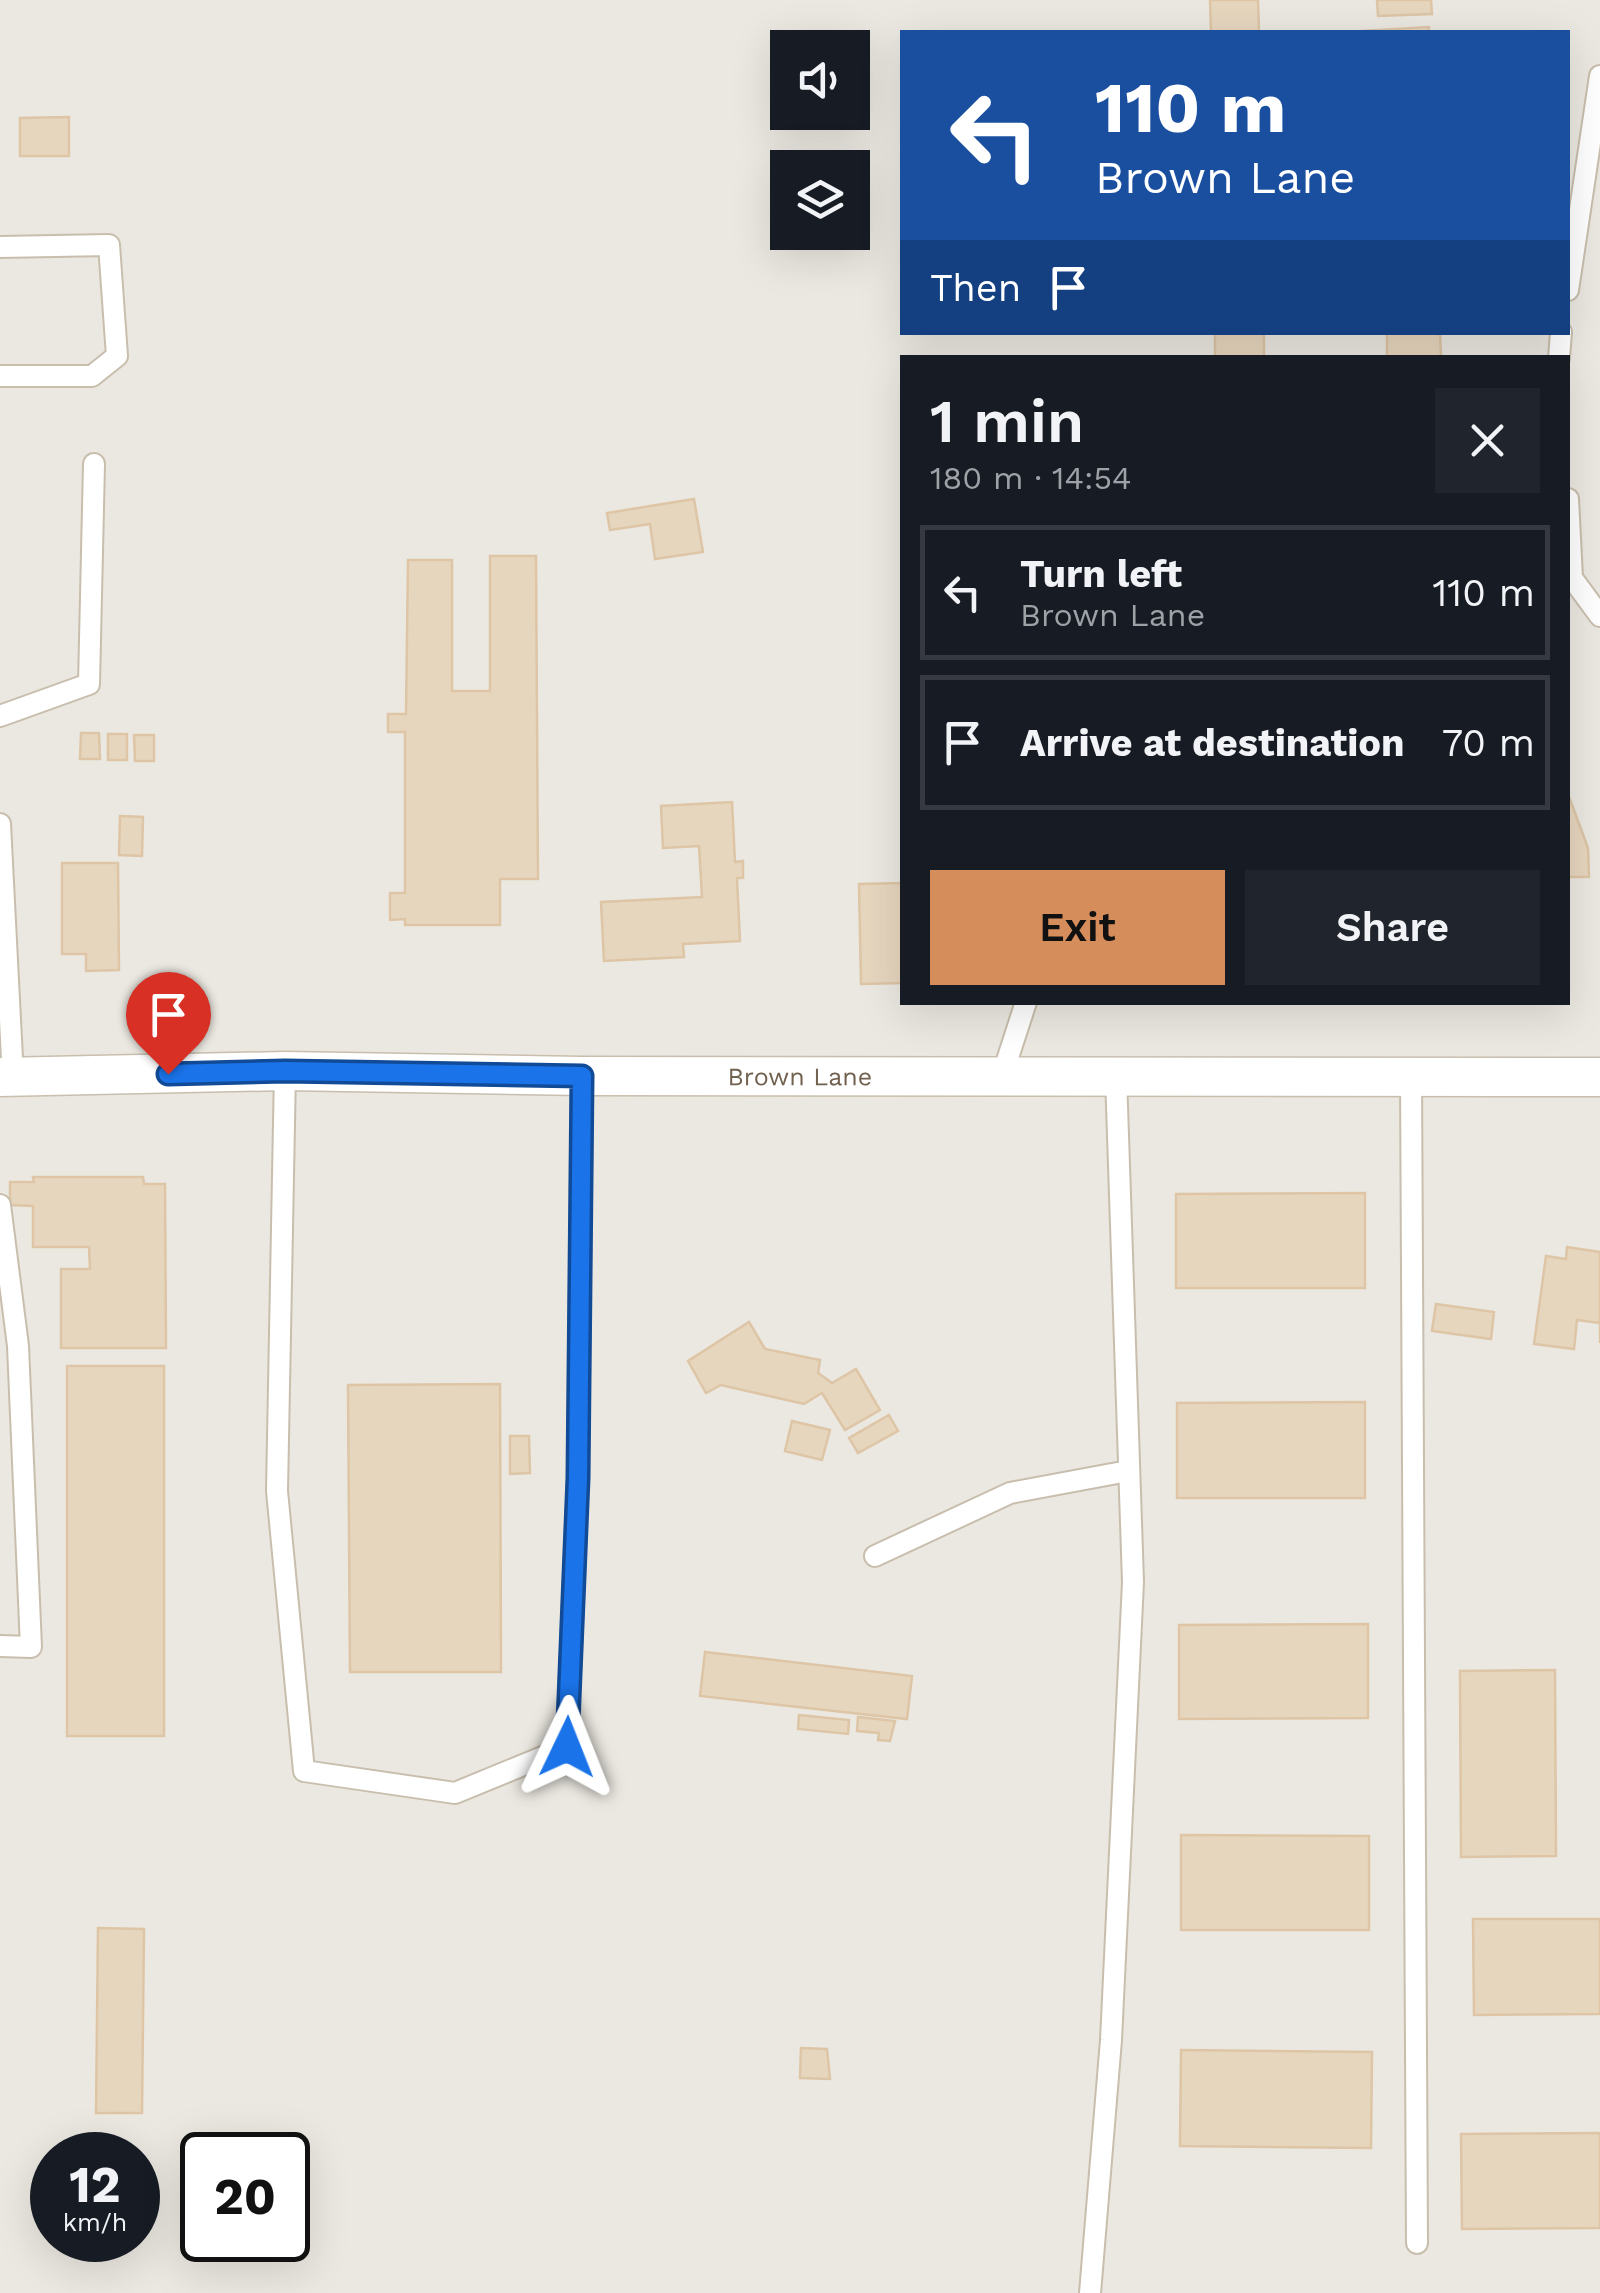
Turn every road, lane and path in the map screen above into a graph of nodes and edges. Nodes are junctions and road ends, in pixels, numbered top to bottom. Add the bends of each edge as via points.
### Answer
1 (1600, 76) edge
2 (0, 247) edge
3 (1570, 277) edge
4 (0, 376) edge
5 (94, 464) dead end
6 (1570, 538) edge
7 (1600, 616) edge
8 (0, 716) edge
9 (0, 824) edge
10 (1025, 1005) edge
11 (285, 1071) junction
12 (582, 1076) junction
13 (1002, 1076) junction
14 (1116, 1076) junction
15 (1412, 1076) junction
16 (6, 1077) edge
17 (1600, 1077) edge
18 (0, 1205) edge
19 (1128, 1471) junction
20 (875, 1556) dead end
21 (0, 1646) edge
22 (1417, 2243) dead end
23 (1090, 2293) edge

1 - 3 lane
2 - 4 lane via 109,244 117,356 92,376
5 - 8 lane via 89,684
6 - 7 lane via 1572,578
9 - 16 lane
10 - 13 lane
11 - 12 street, Brown Lane
11 - 12 lane via 277,1491 304,1771 455,1793 567,1747
11 - 16 street, Brown Lane
12 - 13 street, Brown Lane
13 - 14 street, Brown Lane
14 - 15 street, Brown Lane
14 - 19 lane
15 - 17 street, Brown Lane
15 - 22 lane
18 - 21 lane via 18,1346 31,1647
19 - 20 lane via 1010,1494
19 - 23 lane via 1133,1582 1111,2040

